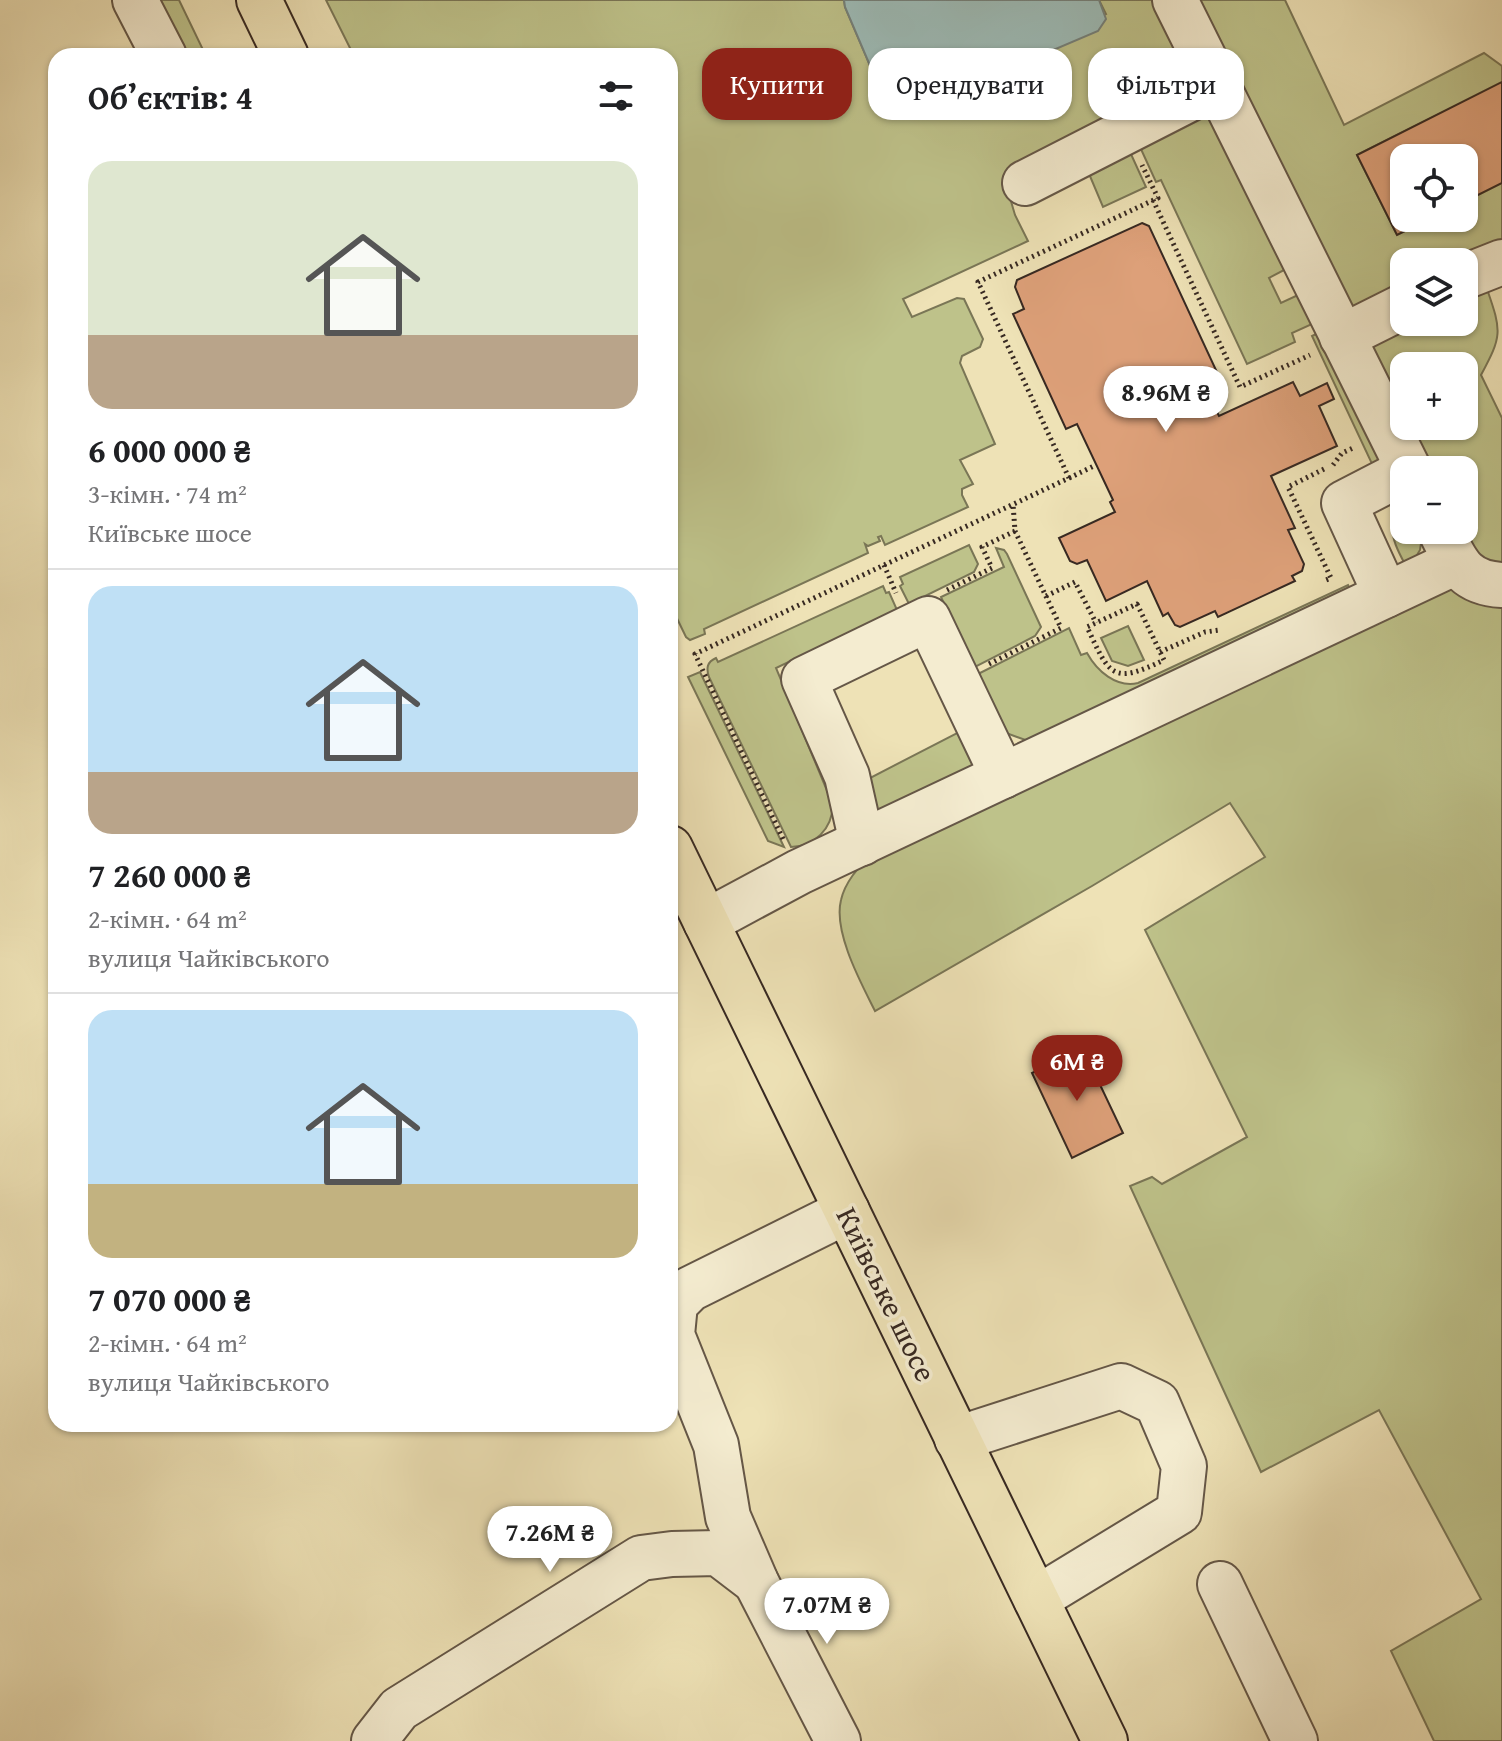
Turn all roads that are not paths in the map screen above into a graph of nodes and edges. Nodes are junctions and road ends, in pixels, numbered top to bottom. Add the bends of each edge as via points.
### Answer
1 (135, 0) edge
2 (259, 0) edge
3 (1175, 0) edge
4 (160, 48) edge
5 (282, 48) edge
6 (1199, 48) edge
7 (1148, 120) edge
8 (1232, 120) edge
9 (1025, 183) dead end
10 (1502, 262) edge
11 (1478, 271) edge
12 (1390, 313) edge
13 (1327, 346) junction
14 (1399, 456) edge
15 (1390, 479) edge
16 (1448, 546) edge
17 (1502, 585) edge
18 (1386, 595) junction
19 (1003, 776) junction
20 (862, 843) junction
21 (678, 864) edge
22 (706, 922) junction
23 (847, 1211) junction
24 (678, 1301) edge
25 (678, 1350) edge
26 (957, 1439) junction
27 (756, 1582) junction
28 (1220, 1584) dead end
29 (1036, 1599) junction
30 (374, 1741) edge
31 (838, 1741) edge
32 (1105, 1741) edge
33 (1295, 1741) edge

1 - 4 street
2 - 5 main road
3 - 6 street
7 - 9 street
8 - 13 street
10 - 11 street
12 - 13 street
13 - 14 street
15 - 18 street via 1344,503
16 - 17 street via 1466,574
16 - 18 street
18 - 19 street
19 - 20 street
19 - 20 street via 928,619 804,679 847,776
20 - 22 street
21 - 22 main road, Київське шосе
22 - 23 main road, Київське шосе
23 - 24 street via 690,1289
23 - 26 main road, Київське шосе
25 - 27 street via 716,1445 728,1517
26 - 29 main road, Київське шосе
26 - 29 street via 1121,1386 1157,1403 1184,1466 1179,1512
27 - 30 street via 718,1553 641,1558 399,1709
27 - 31 street
28 - 33 street
29 - 32 main road, Київське шосе

